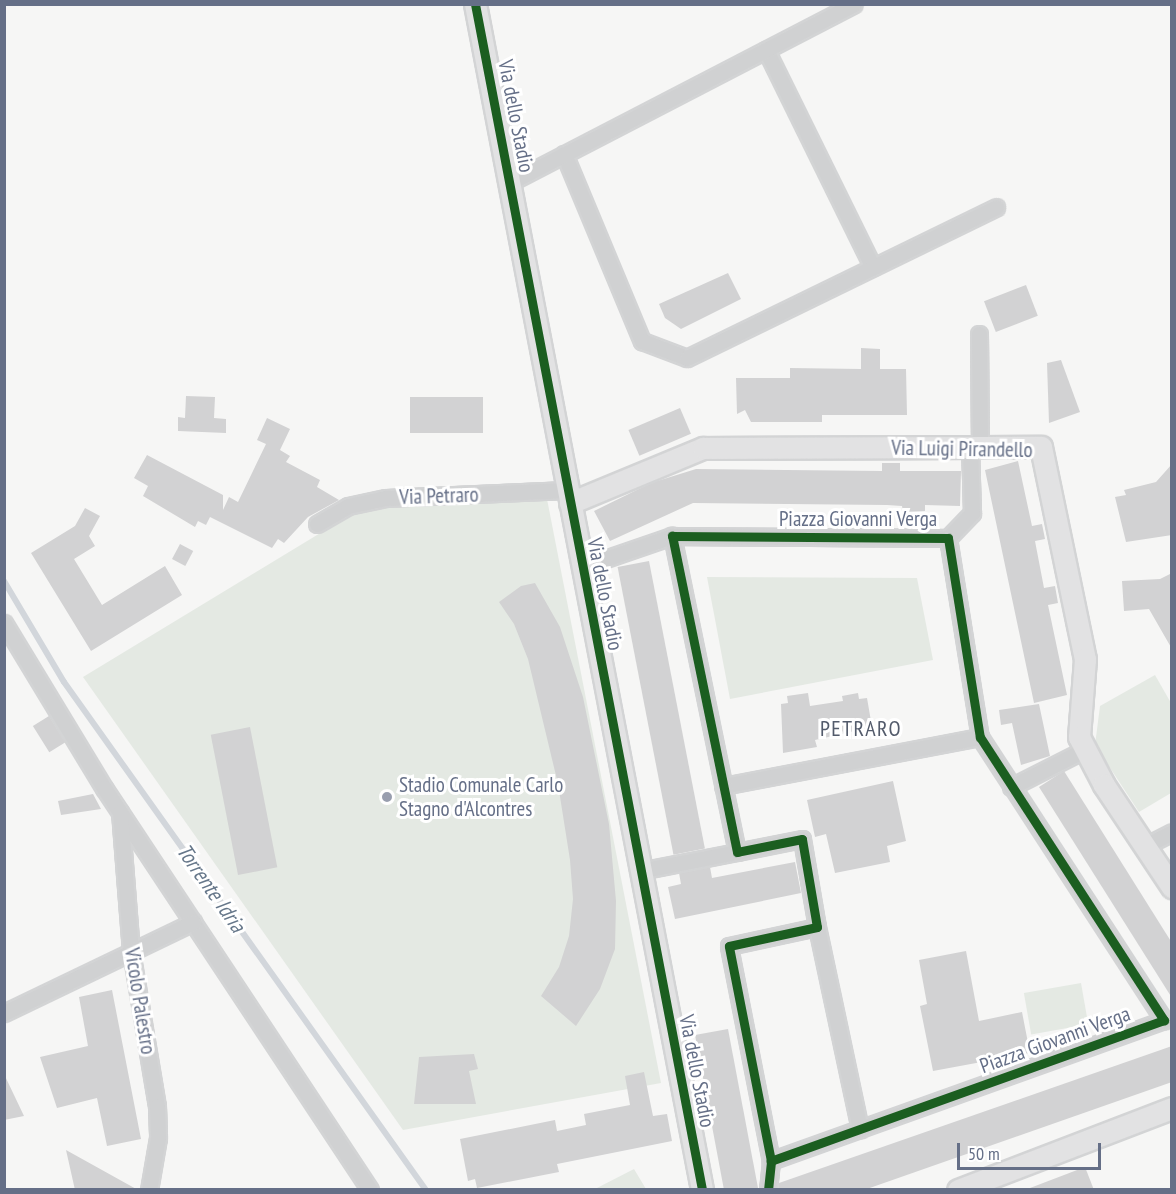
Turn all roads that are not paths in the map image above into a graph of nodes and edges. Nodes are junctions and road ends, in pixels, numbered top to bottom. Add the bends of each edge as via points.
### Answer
1 (475, 4) edge
2 (854, 4) edge
3 (766, 50) junction
4 (564, 154) junction
5 (512, 188) junction
6 (996, 207) dead end
7 (873, 267) junction
8 (979, 334) dead end
9 (975, 447) junction
10 (568, 497) junction
11 (317, 524) dead end
12 (672, 536) junction
13 (948, 538) junction
14 (582, 567) junction
15 (4, 623) edge
16 (980, 737) junction
17 (1084, 750) junction
18 (723, 786) junction
19 (1011, 787) junction
20 (119, 811) junction
21 (1172, 832) edge
22 (1145, 846) junction
23 (737, 852) junction
24 (640, 871) junction
25 (1172, 887) edge
26 (193, 922) junction
27 (818, 927) junction
28 (131, 951) junction
29 (4, 1012) edge
30 (1168, 1022) edge
31 (1172, 1108) edge
32 (860, 1129) junction
33 (771, 1161) junction
34 (148, 1190) edge
35 (370, 1190) edge
36 (702, 1190) edge
37 (768, 1190) edge
38 (958, 1190) edge

1 - 5 street, Via dello Stadio
2 - 3 street
3 - 4 street
3 - 7 street
4 - 5 street
4 - 7 street via 642,341 687,358
5 - 10 street, Via dello Stadio
6 - 7 street
8 - 9 street
9 - 10 street, Via Luigi Pirandello via 703,448
9 - 13 street via 972,513
9 - 17 street, Via Luigi Pirandello via 1041,447 1085,660 1078,726
10 - 11 street, Via Petraro via 386,498 348,506
10 - 14 street, Via dello Stadio
12 - 13 street, Piazza Giovanni Verga
12 - 14 street, Piazza Giovanni Verga
12 - 18 street
13 - 16 street, Piazza Giovanni Verga
14 - 24 street, Via dello Stadio
15 - 20 street
16 - 18 street
16 - 19 street, Piazza Giovanni Verga
17 - 19 street
17 - 22 street, Via Luigi Pirandello
18 - 23 street
19 - 30 street, Piazza Giovanni Verga
20 - 26 street
20 - 28 street, Vicolo Palestro
21 - 22 street
22 - 25 street, Via Luigi Pirandello
23 - 24 street
23 - 27 street via 802,839
24 - 36 street, Via dello Stadio
26 - 28 street
26 - 35 street
27 - 32 street
27 - 33 street via 729,946
28 - 29 street
28 - 34 street, Vicolo Palestro via 157,1106 158,1138
30 - 32 street, Piazza Giovanni Verga
31 - 38 street
32 - 33 street, Piazza Giovanni Verga
33 - 37 street

